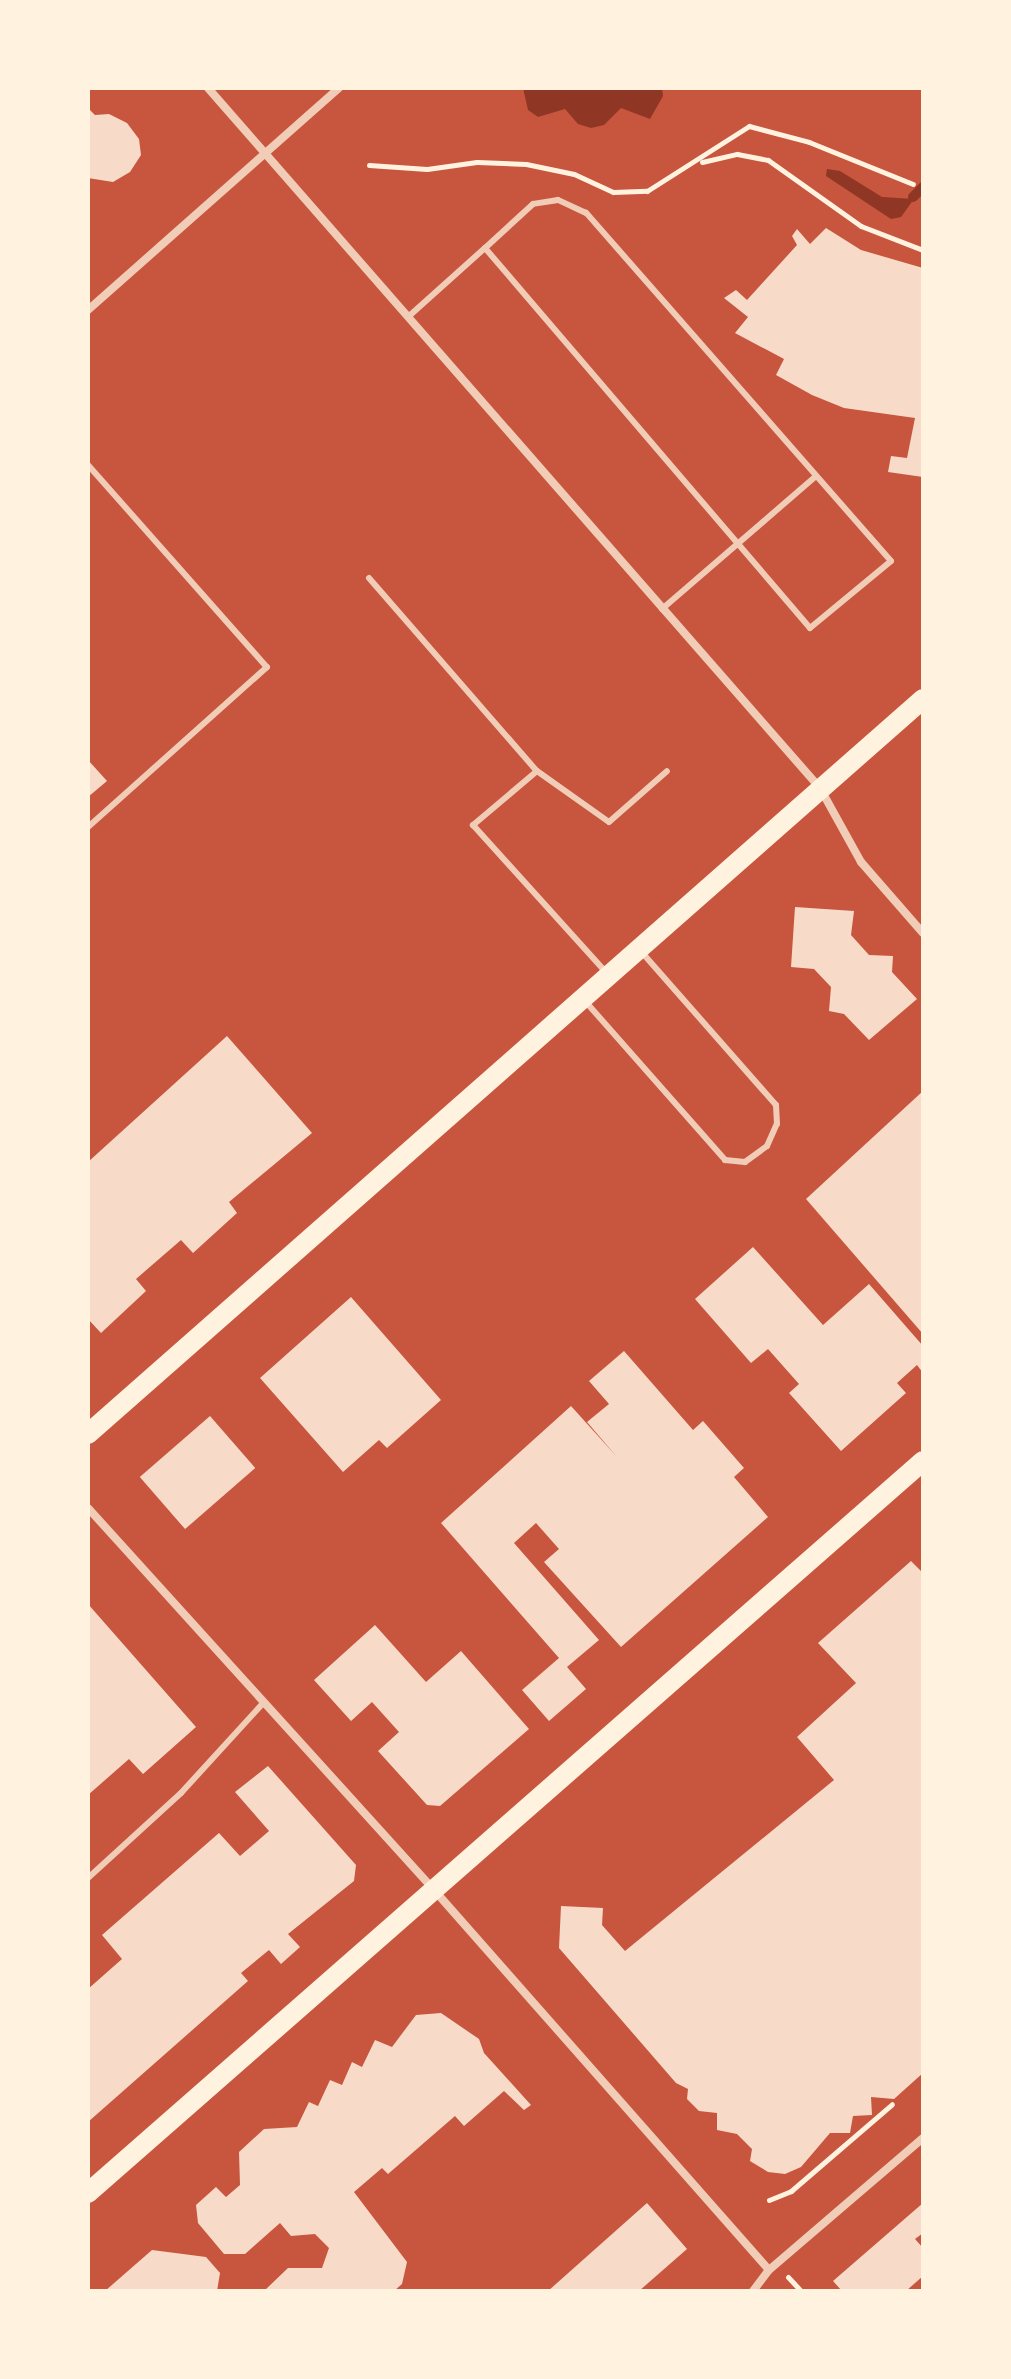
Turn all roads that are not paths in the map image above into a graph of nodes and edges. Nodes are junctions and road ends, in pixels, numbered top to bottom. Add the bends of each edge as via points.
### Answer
1 (208, 88) edge
2 (339, 88) edge
3 (264, 153) junction
4 (485, 248) junction
5 (88, 310) edge
6 (408, 317) junction
7 (88, 465) edge
8 (815, 477) junction
9 (738, 544) junction
10 (369, 578) dead end
11 (662, 609) junction
12 (923, 699) edge
13 (537, 771) junction
14 (667, 771) dead end
15 (820, 788) junction
16 (88, 827) edge
17 (923, 933) edge
18 (639, 948) junction
19 (608, 974) junction
20 (583, 998) junction
21 (88, 1434) edge
22 (923, 1461) edge
23 (88, 1508) edge
24 (264, 1702) junction
25 (88, 1878) edge
26 (435, 1891) junction
27 (923, 2138) edge
28 (88, 2193) edge
29 (769, 2270) junction
30 (753, 2291) edge

1 - 3 street
2 - 3 street
3 - 5 street
3 - 6 street
4 - 6 lane
4 - 8 lane via 533,204 558,200 586,213
4 - 9 lane
6 - 11 street
7 - 16 lane via 267,667
8 - 9 lane
8 - 9 lane via 891,561 810,628
9 - 11 lane
10 - 13 lane
11 - 15 street
12 - 15 main road
13 - 14 lane via 609,822
13 - 19 lane via 473,825
15 - 17 street via 861,862
15 - 18 main road
18 - 19 main road
18 - 20 lane via 776,1105 777,1124 767,1146 745,1162 725,1160
19 - 20 main road
20 - 21 main road
22 - 26 main road
23 - 24 street
24 - 25 lane via 181,1793
24 - 26 street
26 - 28 main road
26 - 29 street
27 - 29 street
29 - 30 street

